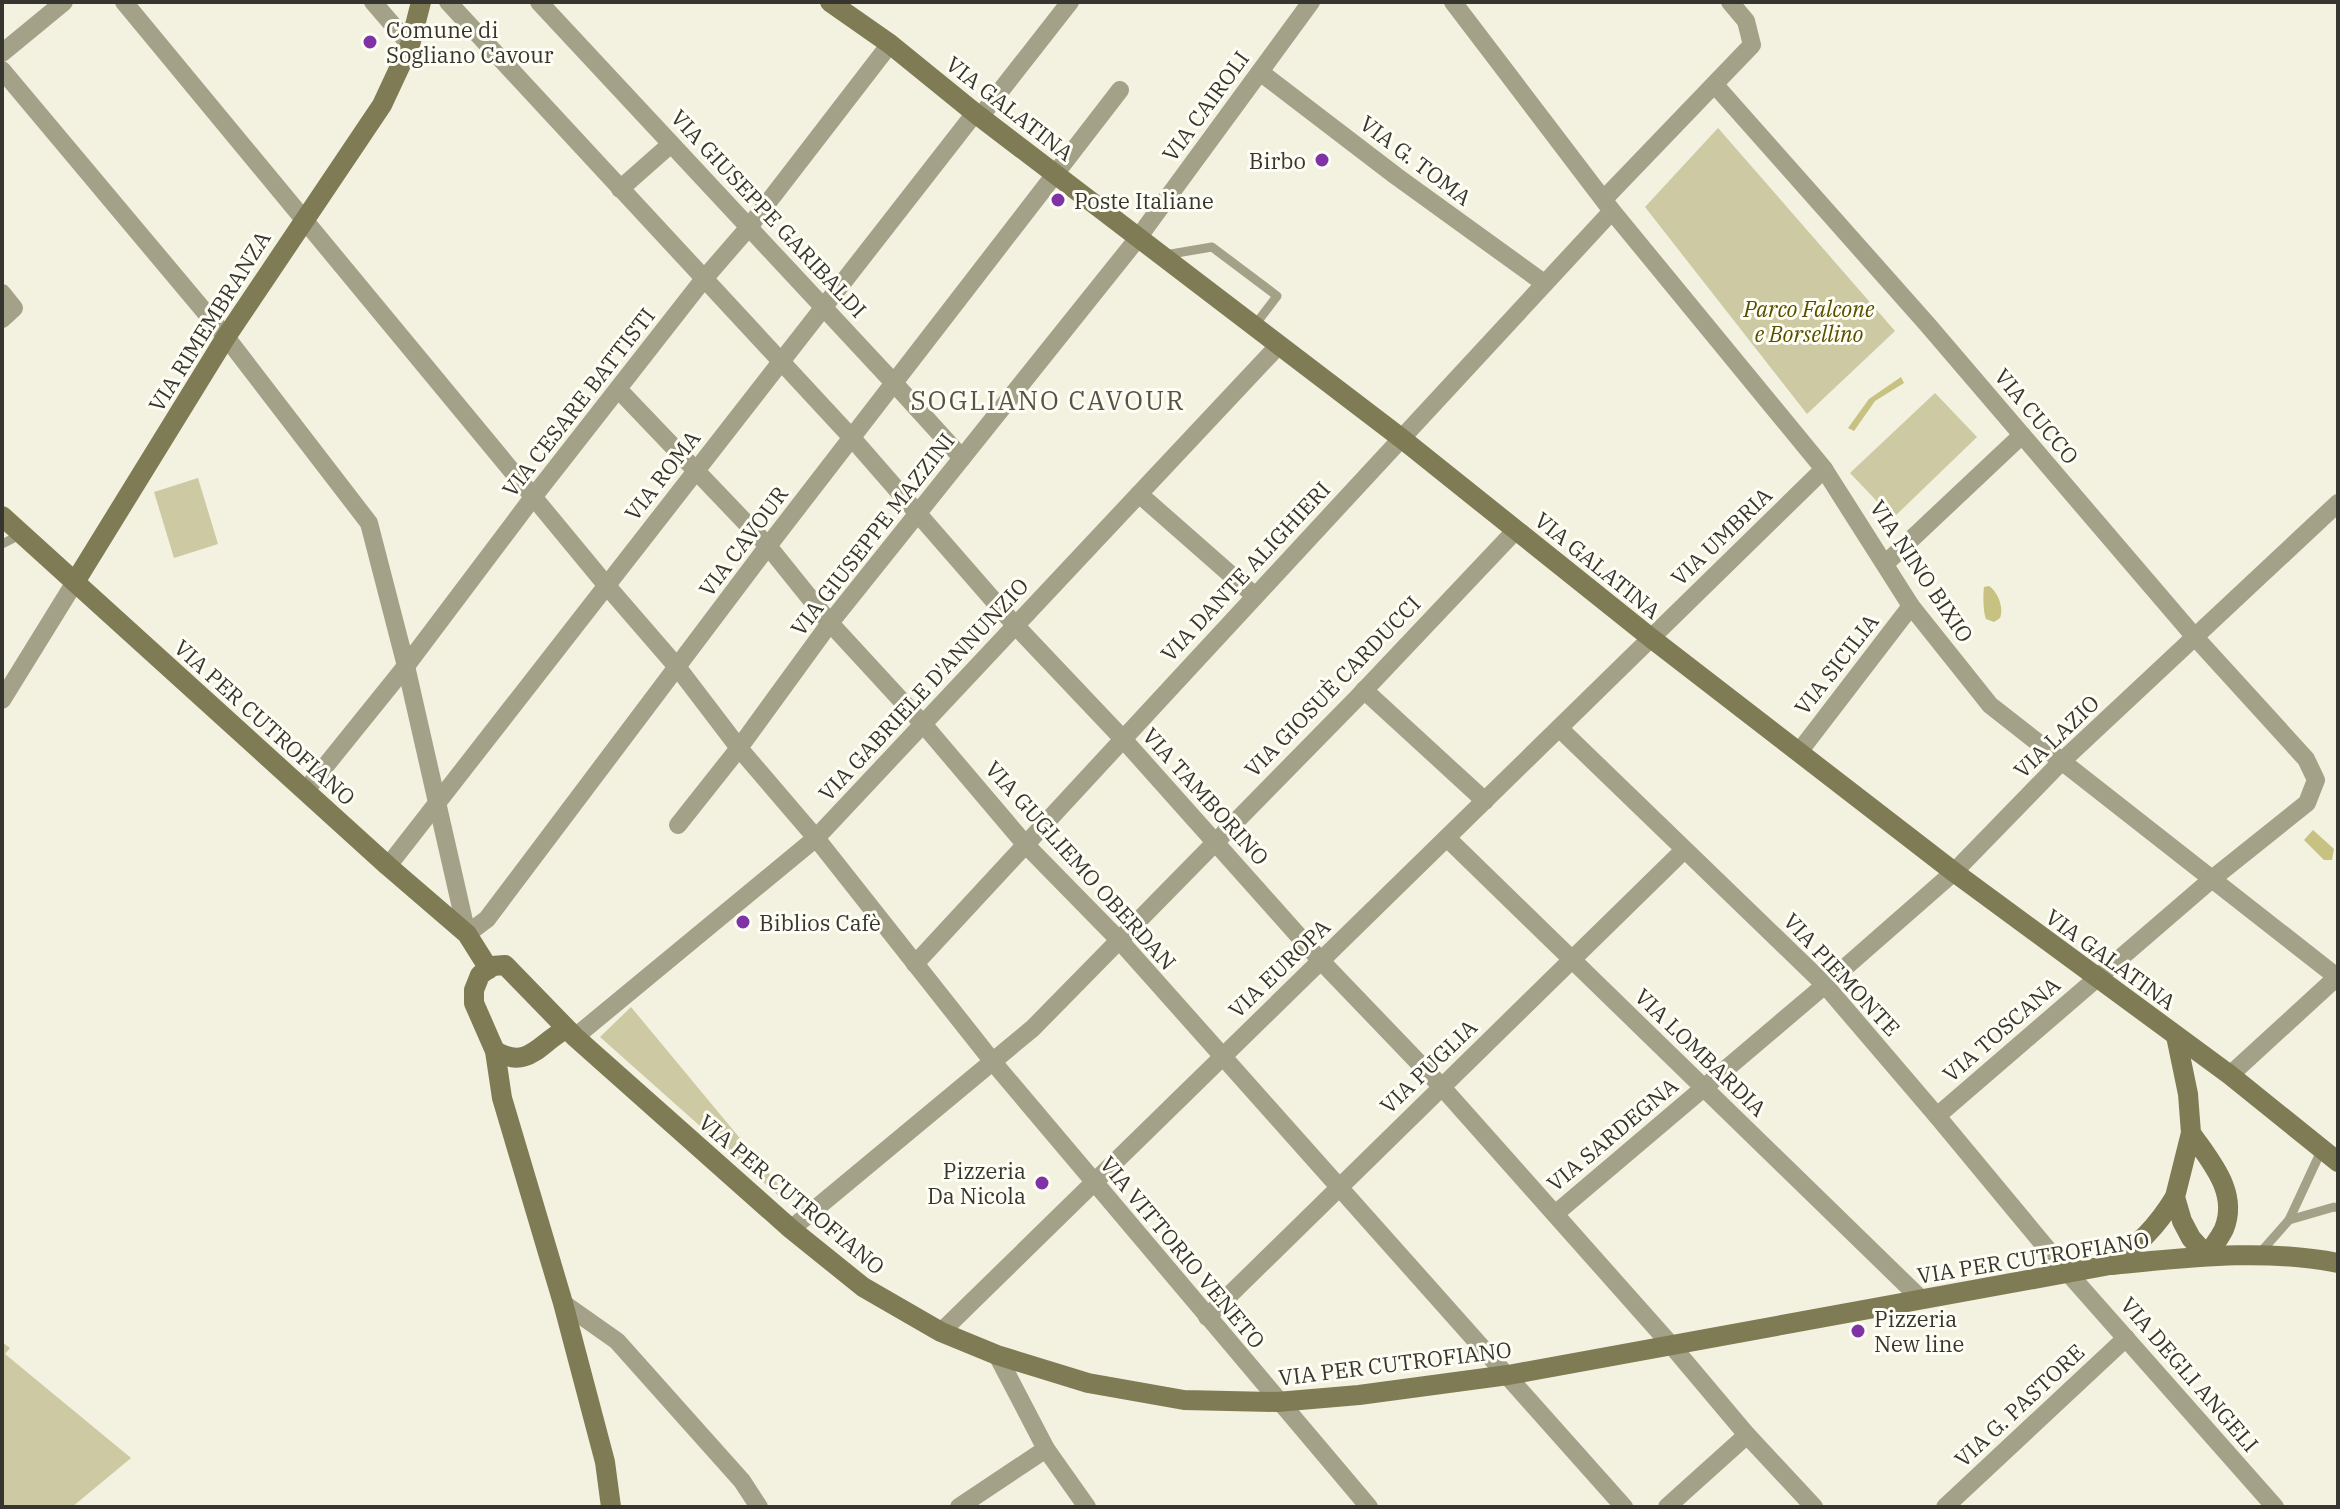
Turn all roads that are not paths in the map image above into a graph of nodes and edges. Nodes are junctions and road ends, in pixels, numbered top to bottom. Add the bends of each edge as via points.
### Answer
1 (64, 2) edge
2 (124, 2) edge
3 (373, 2) edge
4 (421, 2) edge
5 (448, 2) edge
6 (539, 2) edge
7 (830, 2) edge
8 (1070, 2) edge
9 (1311, 2) edge
10 (1453, 2) edge
11 (1730, 2) edge
12 (890, 44) junction
13 (410, 45) junction
14 (2, 53) edge
15 (2, 70) edge
16 (1260, 72) junction
17 (1715, 85) junction
18 (1120, 90) dead end
19 (978, 115) junction
20 (671, 144) junction
21 (1056, 173) junction
22 (620, 189) junction
23 (1608, 205) junction
24 (304, 217) junction
25 (749, 227) junction
26 (1138, 238) junction
27 (1162, 256) junction
28 (703, 280) junction
29 (1544, 283) junction
30 (2, 293) edge
31 (824, 307) junction
32 (2, 319) edge
33 (1255, 325) junction
34 (226, 337) junction
35 (1279, 345) junction
36 (780, 363) junction
37 (894, 383) junction
38 (618, 389) junction
39 (2022, 435) junction
40 (852, 438) junction
41 (1401, 438) junction
42 (962, 458) junction
43 (1824, 469) junction
44 (697, 470) junction
45 (1139, 494) junction
46 (534, 496) junction
47 (2338, 503) edge
48 (919, 512) junction
49 (2, 516) edge
50 (1516, 530) junction
51 (22, 534) junction
52 (2, 544) edge
53 (768, 546) junction
54 (1886, 563) junction
55 (75, 582) junction
56 (607, 586) junction
57 (1255, 596) junction
58 (1911, 606) junction
59 (830, 623) junction
60 (1015, 625) junction
61 (2194, 636) junction
62 (1651, 638) junction
63 (406, 666) junction
64 (678, 668) junction
65 (1364, 690) junction
66 (2, 700) edge
67 (924, 725) junction
68 (1559, 728) junction
69 (1123, 739) junction
70 (739, 748) junction
71 (1799, 752) junction
72 (2061, 762) junction
73 (2316, 780) joint
74 (306, 790) junction
75 (1485, 801) junction
76 (437, 802) junction
77 (678, 825) dead end
78 (816, 838) junction
79 (1447, 838) junction
80 (1215, 840) junction
81 (1025, 844) junction
82 (1684, 850) junction
83 (388, 866) junction
84 (1954, 872) junction
85 (2212, 879) junction
86 (467, 934) junction
87 (1120, 941) junction
88 (1573, 960) junction
89 (1321, 961) junction
90 (915, 964) junction
91 (489, 969) junction
92 (2097, 979) junction
93 (1825, 985) junction
94 (570, 1033) junction
95 (2176, 1036) junction
96 (495, 1051) junction
97 (1222, 1058) junction
98 (993, 1062) junction
99 (2230, 1075) junction
100 (1441, 1086) junction
101 (1703, 1088) junction
102 (1937, 1116) junction
103 (2191, 1133) junction
104 (2330, 1156) edge
105 (1093, 1183) junction
106 (1338, 1187) junction
107 (2175, 1197) junction
108 (2338, 1208) edge
109 (1555, 1214) junction
110 (2289, 1220) junction
111 (791, 1229) junction
112 (2259, 1254) junction
113 (2207, 1256) junction
114 (2338, 1263) edge
115 (2110, 1265) junction
116 (2069, 1272) junction
117 (1921, 1299) junction
118 (563, 1303) junction
119 (1207, 1317) junction
120 (941, 1332) junction
121 (2126, 1338) junction
122 (1672, 1346) junction
123 (997, 1355) junction
124 (1508, 1375) junction
125 (1277, 1402) junction
126 (1747, 1435) junction
127 (1046, 1449) junction
128 (611, 1507) edge
129 (759, 1507) edge
130 (959, 1507) edge
131 (1087, 1507) edge
132 (1369, 1507) edge
133 (1624, 1507) edge
134 (1667, 1507) edge
135 (1814, 1507) edge
136 (1945, 1507) edge
137 (2275, 1507) edge

1 - 14 street
2 - 24 street, VIA VITTORIO VENETO
3 - 13 street
4 - 13 street, VIA RIMEMBRANZA
5 - 22 street, VIA TAMBORINO
6 - 20 street, VIA GIUSEPPE GARIBALDI
7 - 12 street, VIA GALATINA
8 - 19 street, VIA ROMA
9 - 16 street, VIA CAIROLI
10 - 23 street, VIA NINO BIXIO
11 - 17 street, VIA DANTE ALIGHIERI via 1746,21 1752,45
12 - 19 street, VIA GALATINA
12 - 25 street, VIA CESARE BATTISTI
13 - 24 street, VIA RIMEMBRANZA via 382,105
15 - 34 street
16 - 26 street, VIA CAIROLI
16 - 29 street, VIA G. TOMA
17 - 23 street, VIA DANTE ALIGHIERI
17 - 39 street, VIA CUCCO
18 - 21 street, VIA CAVOUR
19 - 21 street, VIA GALATINA
19 - 31 street, VIA ROMA
20 - 22 street
20 - 25 street, VIA GIUSEPPE GARIBALDI
21 - 26 street, VIA GALATINA
21 - 37 street, VIA CAVOUR
22 - 28 street, VIA TAMBORINO
23 - 29 street, VIA DANTE ALIGHIERI
23 - 43 street, VIA NINO BIXIO
24 - 34 street, VIA RIMEMBRANZA
24 - 46 street, VIA VITTORIO VENETO
25 - 28 street, VIA CESARE BATTISTI
25 - 31 street, VIA GIUSEPPE GARIBALDI
26 - 27 street, VIA GALATINA
26 - 42 street, VIA GIUSEPPE MAZZINI
27 - 33 street, VIA GALATINA
27 - 33 lane via 1212,247 1223,255 1277,296
28 - 36 street, VIA TAMBORINO
28 - 38 street, VIA CESARE BATTISTI
29 - 41 street, VIA DANTE ALIGHIERI
30 - 32 street via 14,308
31 - 36 street, VIA ROMA
31 - 37 street, VIA GIUSEPPE GARIBALDI
33 - 35 street, VIA GALATINA
34 - 55 street, VIA RIMEMBRANZA
34 - 63 street via 369,523
35 - 41 street, VIA GALATINA
35 - 45 street, VIA GABRIELE D'ANNUNZIO
36 - 40 street, VIA TAMBORINO
36 - 44 street, VIA ROMA
37 - 40 street, VIA CAVOUR
37 - 42 street, VIA GIUSEPPE GARIBALDI
38 - 44 street, VIA GUGLIEMO OBERDAN
38 - 46 street, VIA CESARE BATTISTI
39 - 54 street
39 - 61 street, VIA CUCCO
40 - 48 street, VIA TAMBORINO
40 - 53 street, VIA CAVOUR
41 - 50 street, VIA GALATINA
41 - 57 street, VIA DANTE ALIGHIERI
42 - 48 street, VIA GIUSEPPE MAZZINI
43 - 54 street, VIA NINO BIXIO
43 - 62 street, VIA UMBRIA
44 - 53 street, VIA GUGLIEMO OBERDAN
44 - 56 street, VIA ROMA
45 - 57 street
45 - 60 street, VIA GABRIELE D'ANNUNZIO
46 - 56 street, VIA VITTORIO VENETO
46 - 63 street, VIA CESARE BATTISTI
47 - 61 street, VIA LAZIO
48 - 59 street, VIA GIUSEPPE MAZZINI
48 - 60 street, VIA TAMBORINO
49 - 51 street, VIA PER CUTROFIANO
50 - 62 street, VIA GALATINA
50 - 65 street, VIA GIOSUÈ CARDUCCI
51 - 52 lane
51 - 55 street, VIA PER CUTROFIANO
53 - 59 street, VIA GUGLIEMO OBERDAN
53 - 64 street, VIA CAVOUR
54 - 58 street, VIA NINO BIXIO
55 - 66 street
55 - 74 street, VIA PER CUTROFIANO
56 - 64 street, VIA VITTORIO VENETO
56 - 76 street, VIA ROMA
57 - 69 street, VIA DANTE ALIGHIERI
58 - 71 street, VIA SICILIA
58 - 72 street, VIA NINO BIXIO via 1990,705
59 - 67 street, VIA GUGLIEMO OBERDAN
59 - 70 street, VIA GIUSEPPE MAZZINI
60 - 67 street, VIA GABRIELE D'ANNUNZIO
60 - 69 street, VIA TAMBORINO
61 - 72 street, VIA LAZIO
61 - 73 street, VIA CUCCO via 2306,759
62 - 68 street, VIA EUROPA
62 - 71 street, VIA GALATINA
63 - 74 street, VIA CESARE BATTISTI
63 - 76 street
64 - 70 street, VIA VITTORIO VENETO
64 - 86 street, VIA CAVOUR via 487,919
65 - 75 street
65 - 80 street, VIA GIOSUÈ CARDUCCI
67 - 78 street, VIA GABRIELE D'ANNUNZIO
67 - 81 street, VIA GUGLIEMO OBERDAN
68 - 75 street, VIA EUROPA
68 - 82 street, VIA PIEMONTE
69 - 80 street, VIA TAMBORINO
69 - 81 street, VIA DANTE ALIGHIERI
70 - 77 street, VIA GIUSEPPE MAZZINI
70 - 78 street, VIA VITTORIO VENETO
71 - 84 street, VIA GALATINA
72 - 84 street, VIA LAZIO
72 - 85 street, VIA NINO BIXIO
73 - 85 street, VIA TOSCANA via 2307,803
74 - 83 street, VIA PER CUTROFIANO
75 - 79 street, VIA EUROPA
76 - 83 street, VIA ROMA
76 - 86 street
78 - 90 street, VIA VITTORIO VENETO
78 - 94 street, VIA GABRIELE D'ANNUNZIO
79 - 88 street, VIA LOMBARDIA
79 - 89 street, VIA EUROPA
80 - 87 street, VIA GIOSUÈ CARDUCCI
80 - 89 street, VIA TAMBORINO
81 - 87 street, VIA GUGLIEMO OBERDAN
81 - 90 street, VIA DANTE ALIGHIERI
82 - 88 street, VIA PUGLIA
82 - 93 street, VIA PIEMONTE
83 - 86 street, VIA PER CUTROFIANO
84 - 92 street, VIA GALATINA
84 - 93 street, VIA SARDEGNA
85 - 92 street, VIA TOSCANA
85 - 99 street, VIA NINO BIXIO via 2337,977
86 - 91 street, VIA PER CUTROFIANO
87 - 97 street, VIA GUGLIEMO OBERDAN
87 - 98 street, VIA GIOSUÈ CARDUCCI
88 - 100 street, VIA PUGLIA
88 - 101 street, VIA LOMBARDIA
89 - 97 street, VIA EUROPA
89 - 100 street, VIA TAMBORINO
90 - 98 street, VIA VITTORIO VENETO
91 - 94 street, VIA PER CUTROFIANO via 505,965
91 - 96 street via 480,975 474,1003
92 - 95 street, VIA GALATINA
92 - 102 street, VIA TOSCANA
93 - 101 street, VIA SARDEGNA
93 - 102 street, VIA PIEMONTE
94 - 96 street via 522,1058
94 - 111 street, VIA PER CUTROFIANO
95 - 99 street, VIA GALATINA
95 - 103 street
96 - 118 street via 502,1098
97 - 105 street, VIA EUROPA
97 - 106 street, VIA GUGLIEMO OBERDAN
98 - 105 street, VIA VITTORIO VENETO
98 - 111 street, VIA GIOSUÈ CARDUCCI
99 - 104 street, VIA GALATINA
100 - 106 street, VIA PUGLIA
100 - 109 street, VIA TAMBORINO
101 - 109 street, VIA SARDEGNA
101 - 117 street, VIA LOMBARDIA
102 - 116 street, VIA PIEMONTE
103 - 107 street
103 - 113 street via 2223,1179 2229,1204 2224,1229
104 - 110 lane
105 - 119 street, VIA VITTORIO VENETO
105 - 120 street, VIA EUROPA
106 - 119 street, VIA PUGLIA
106 - 124 street, VIA GUGLIEMO OBERDAN
107 - 113 street via 2191,1238
107 - 115 street via 2158,1224
108 - 110 lane
109 - 122 street, VIA TAMBORINO
110 - 112 lane
111 - 120 street, VIA PER CUTROFIANO via 863,1287
112 - 113 street, VIA PER CUTROFIANO
112 - 114 street, VIA PER CUTROFIANO
113 - 115 street, VIA PER CUTROFIANO
115 - 116 street, VIA PER CUTROFIANO
116 - 117 street, VIA PER CUTROFIANO
116 - 121 street, VIA DEGLI ANGELI
117 - 122 street, VIA PER CUTROFIANO
118 - 128 street via 605,1462
118 - 129 street via 617,1341
119 - 125 street, VIA VITTORIO VENETO
120 - 123 street, VIA PER CUTROFIANO
121 - 136 street, VIA G. PASTORE
121 - 137 street, VIA DEGLI ANGELI
122 - 124 street, VIA PER CUTROFIANO
122 - 126 street, VIA TAMBORINO
123 - 125 street, VIA PER CUTROFIANO via 1088,1383 1171,1398
123 - 127 street
124 - 125 street, VIA PER CUTROFIANO
124 - 133 street, VIA GUGLIEMO OBERDAN
125 - 132 street, VIA VITTORIO VENETO
126 - 134 street
126 - 135 street, VIA TAMBORINO
127 - 130 street
127 - 131 street

